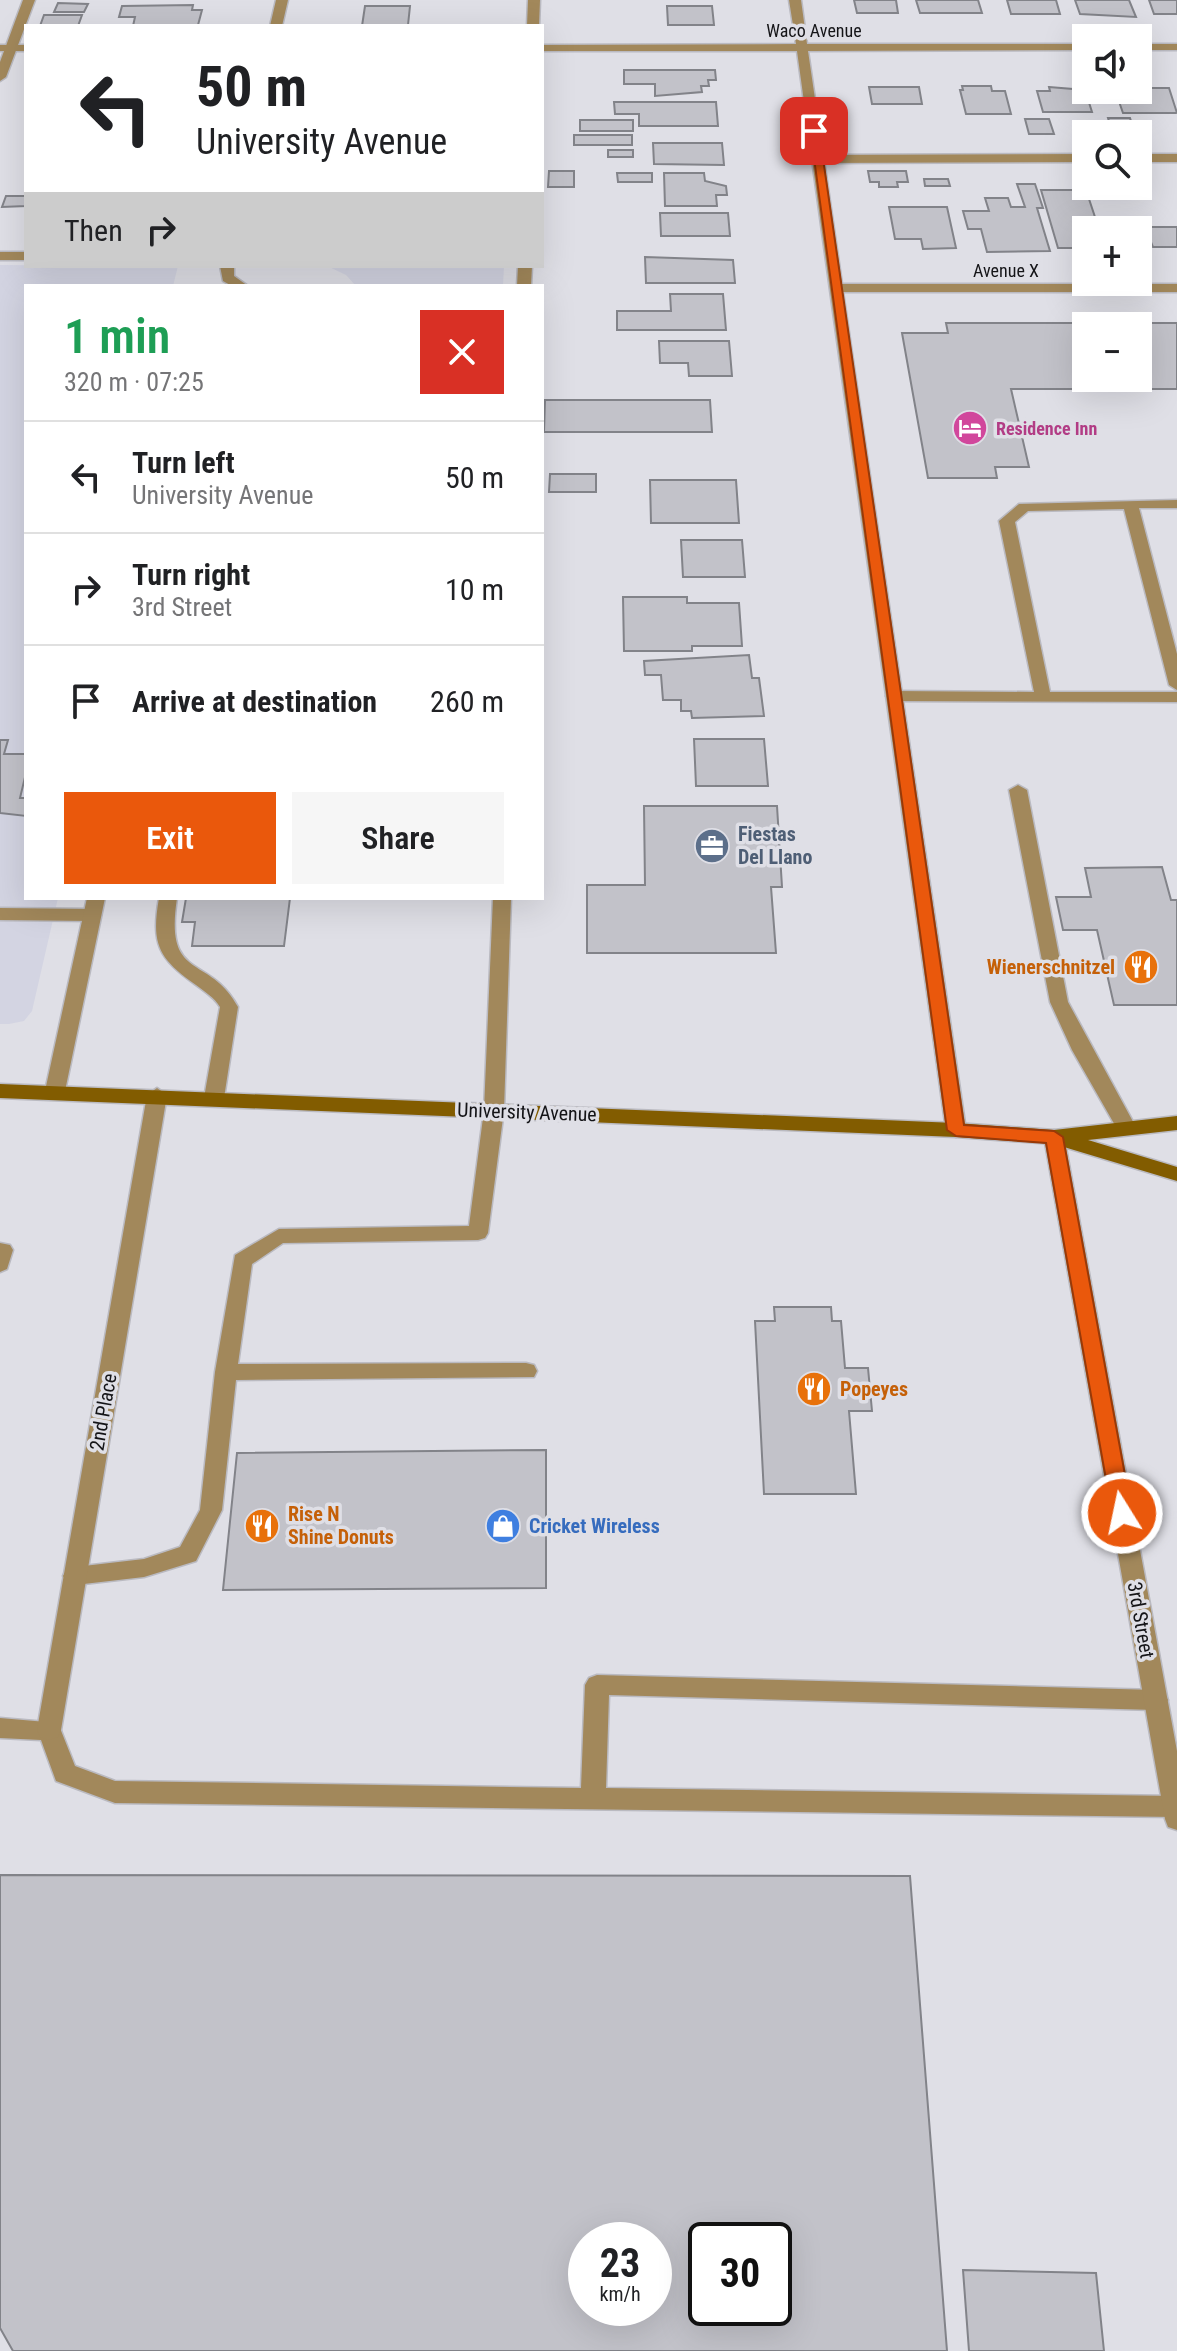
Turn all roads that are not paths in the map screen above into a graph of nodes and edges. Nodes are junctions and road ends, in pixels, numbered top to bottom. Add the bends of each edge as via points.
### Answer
1 (29, 0) edge
2 (282, 0) edge
3 (534, 0) edge
4 (795, 0) edge
5 (276, 24) edge
6 (533, 24) edge
7 (1072, 47) edge
8 (1152, 47) edge
9 (1177, 47) edge
10 (6, 48) edge
11 (544, 48) edge
12 (802, 48) junction
13 (0, 77) edge
14 (1072, 158) edge
15 (1152, 158) edge
16 (1177, 158) edge
17 (817, 159) junction
18 (0, 256) edge
19 (24, 256) edge
20 (227, 268) edge
21 (238, 284) edge
22 (836, 288) junction
23 (1177, 288) edge
24 (1130, 504) junction
25 (1177, 504) edge
26 (1171, 641) edge
27 (1177, 685) edge
28 (894, 696) junction
29 (1043, 696) junction
30 (1177, 697) edge
31 (1018, 790) dead end
32 (168, 900) edge
33 (502, 900) edge
34 (94, 907) edge
35 (0, 914) edge
36 (0, 1091) edge
37 (55, 1091) junction
38 (157, 1095) junction
39 (214, 1098) junction
40 (494, 1110) junction
41 (1177, 1123) edge
42 (1127, 1129) junction
43 (956, 1130) junction
44 (1054, 1137) junction
45 (1177, 1174) edge
46 (0, 1250) edge
47 (0, 1264) edge
48 (526, 1371) dead end
49 (226, 1372) junction
50 (75, 1576) junction
51 (1156, 1700) junction
52 (0, 1728) edge
53 (49, 1730) junction
54 (593, 1799) junction
55 (1176, 1813) edge

1 - 10 street
2 - 5 street
3 - 6 street
4 - 12 street
7 - 12 street, Waco Avenue
8 - 9 street
10 - 13 street
11 - 12 street, Waco Avenue
12 - 17 street
14 - 17 street
15 - 16 street
17 - 22 street
18 - 19 street
20 - 21 street via 228,278
22 - 23 street, Avenue X
22 - 28 street
24 - 25 street
24 - 26 street
24 - 29 street via 1024,507 1007,521
26 - 27 street
28 - 29 street
28 - 43 street
29 - 30 street
31 - 42 street via 1059,1002
32 - 39 street via 162,928 173,960 224,996 229,1007
33 - 40 street
34 - 35 street
34 - 37 street
36 - 37 main road, University Avenue
37 - 38 main road, University Avenue
38 - 39 main road, University Avenue
38 - 50 street, 2nd Place
39 - 40 main road, University Avenue
40 - 43 main road, University Avenue
40 - 49 street via 478,1233 279,1236 242,1260
41 - 42 main road, University Avenue
42 - 44 main road, University Avenue
43 - 44 main road, University Avenue
44 - 45 main road, University Avenue
44 - 51 street, 3rd Street
46 - 47 street
48 - 49 street
49 - 50 street via 211,1510 188,1554 144,1568
50 - 53 street, 2nd Place
51 - 54 street via 597,1685
51 - 55 street, 3rd Street
52 - 53 street
53 - 54 street via 65,1773 115,1792
54 - 55 street

